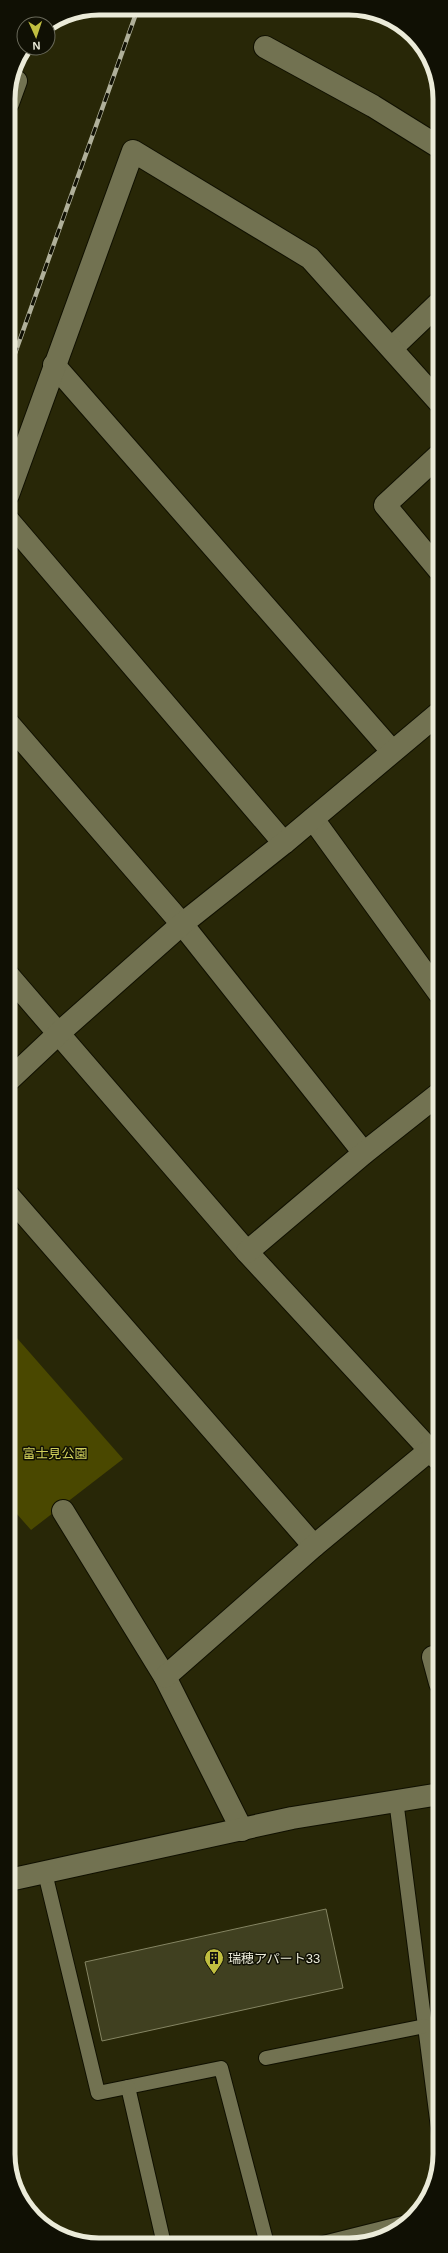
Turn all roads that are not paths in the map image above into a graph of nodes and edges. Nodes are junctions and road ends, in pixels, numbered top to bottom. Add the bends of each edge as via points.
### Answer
1 (265, 47) dead end
2 (433, 143) edge
3 (433, 309) edge
4 (392, 348) junction
5 (54, 365) junction
6 (433, 395) edge
7 (433, 461) edge
8 (15, 475) edge
9 (15, 528) edge
10 (433, 563) edge
11 (433, 720) edge
12 (15, 731) edge
13 (392, 752) junction
14 (313, 818) junction
15 (284, 843) junction
16 (182, 924) junction
17 (15, 983) edge
18 (433, 983) edge
19 (59, 1033) junction
20 (15, 1074) edge
21 (433, 1099) edge
22 (364, 1153) junction
23 (15, 1202) edge
24 (246, 1252) junction
25 (433, 1453) edge
26 (433, 1457) edge
27 (63, 1511) dead end
28 (314, 1546) junction
29 (165, 1677) junction
30 (433, 1795) edge
31 (396, 1800) junction
32 (242, 1830) junction
33 (45, 1873) junction
34 (15, 1879) edge
35 (425, 2026) junction
36 (266, 2058) dead end
37 (128, 2087) junction
38 (433, 2088) edge
39 (393, 2225) edge
40 (163, 2238) edge
41 (265, 2238) edge
42 (342, 2238) edge

1 - 2 street via 373,106
3 - 4 street
4 - 5 street via 310,258 133,151
4 - 6 street
5 - 8 street
5 - 13 street
7 - 10 street via 385,505
9 - 15 street
11 - 13 street
12 - 16 street
13 - 14 street
14 - 15 street
14 - 18 street
15 - 16 street
16 - 19 street
16 - 22 street
17 - 19 street
19 - 20 street
19 - 24 street
21 - 22 street
22 - 24 street
23 - 28 street
24 - 25 street
26 - 28 street
27 - 29 street
28 - 29 street
29 - 32 street
30 - 31 street
31 - 32 street via 292,1818
31 - 35 lane
32 - 33 street
33 - 34 street
33 - 37 lane via 98,2093
35 - 36 lane
35 - 38 lane
37 - 40 lane
37 - 41 lane via 221,2068
39 - 42 lane

